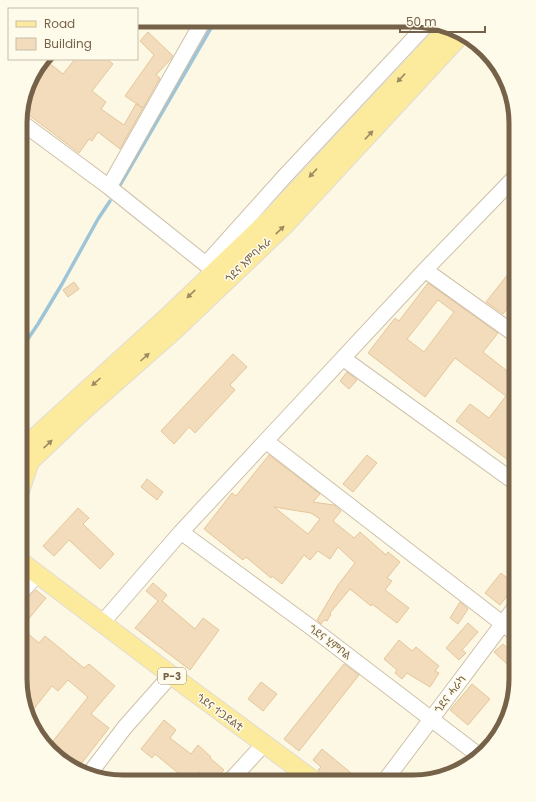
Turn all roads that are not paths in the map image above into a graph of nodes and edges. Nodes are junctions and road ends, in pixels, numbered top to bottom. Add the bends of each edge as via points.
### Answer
1 (199, 27) edge
2 (427, 28) edge
3 (443, 32) edge
4 (456, 38) edge
5 (414, 62) junction
6 (27, 126) edge
7 (509, 186) edge
8 (110, 187) junction
9 (425, 270) junction
10 (216, 272) junction
11 (509, 330) edge
12 (344, 359) junction
13 (267, 442) junction
14 (27, 458) edge
15 (509, 478) edge
16 (181, 532) junction
17 (27, 564) edge
18 (509, 614) edge
19 (102, 623) junction
20 (502, 623) junction
21 (509, 628) edge
22 (171, 675) junction
23 (431, 719) junction
24 (264, 744) junction
25 (475, 752) edge
26 (92, 770) edge
27 (236, 775) edge
28 (306, 775) edge
29 (389, 775) edge

1 - 8 street
2 - 5 street
3 - 5 main road, ጎደና እምባሓራ
4 - 5 main road, ጎደና እምባሓራ
5 - 10 street via 285,176
5 - 10 main road, ጎደና እምባሓራ via 285,225
6 - 8 street
7 - 9 street
8 - 10 street
9 - 11 street
9 - 12 street
10 - 14 main road, ጎደና እምባሓራ via 171,334
12 - 13 street
12 - 15 street
13 - 16 street
13 - 20 street
16 - 19 street
16 - 23 street, ጎደና ሂምቦል
17 - 19 main road, ጎደና ተጋደልቲ / P-3
18 - 20 street, ጎደና ሓራካ
19 - 22 main road, ጎደና ተጋደልቲ / P-3
20 - 21 street
20 - 23 street, ጎደና ሓራካ
22 - 24 main road, ጎደና ተጋደልቲ / P-3
22 - 26 street via 125,727
23 - 25 street, ጎደና ሂምቦል
23 - 29 street, ጎደና ሓራካ
24 - 27 street
24 - 28 main road, ጎደና ተጋደልቲ / P-3

